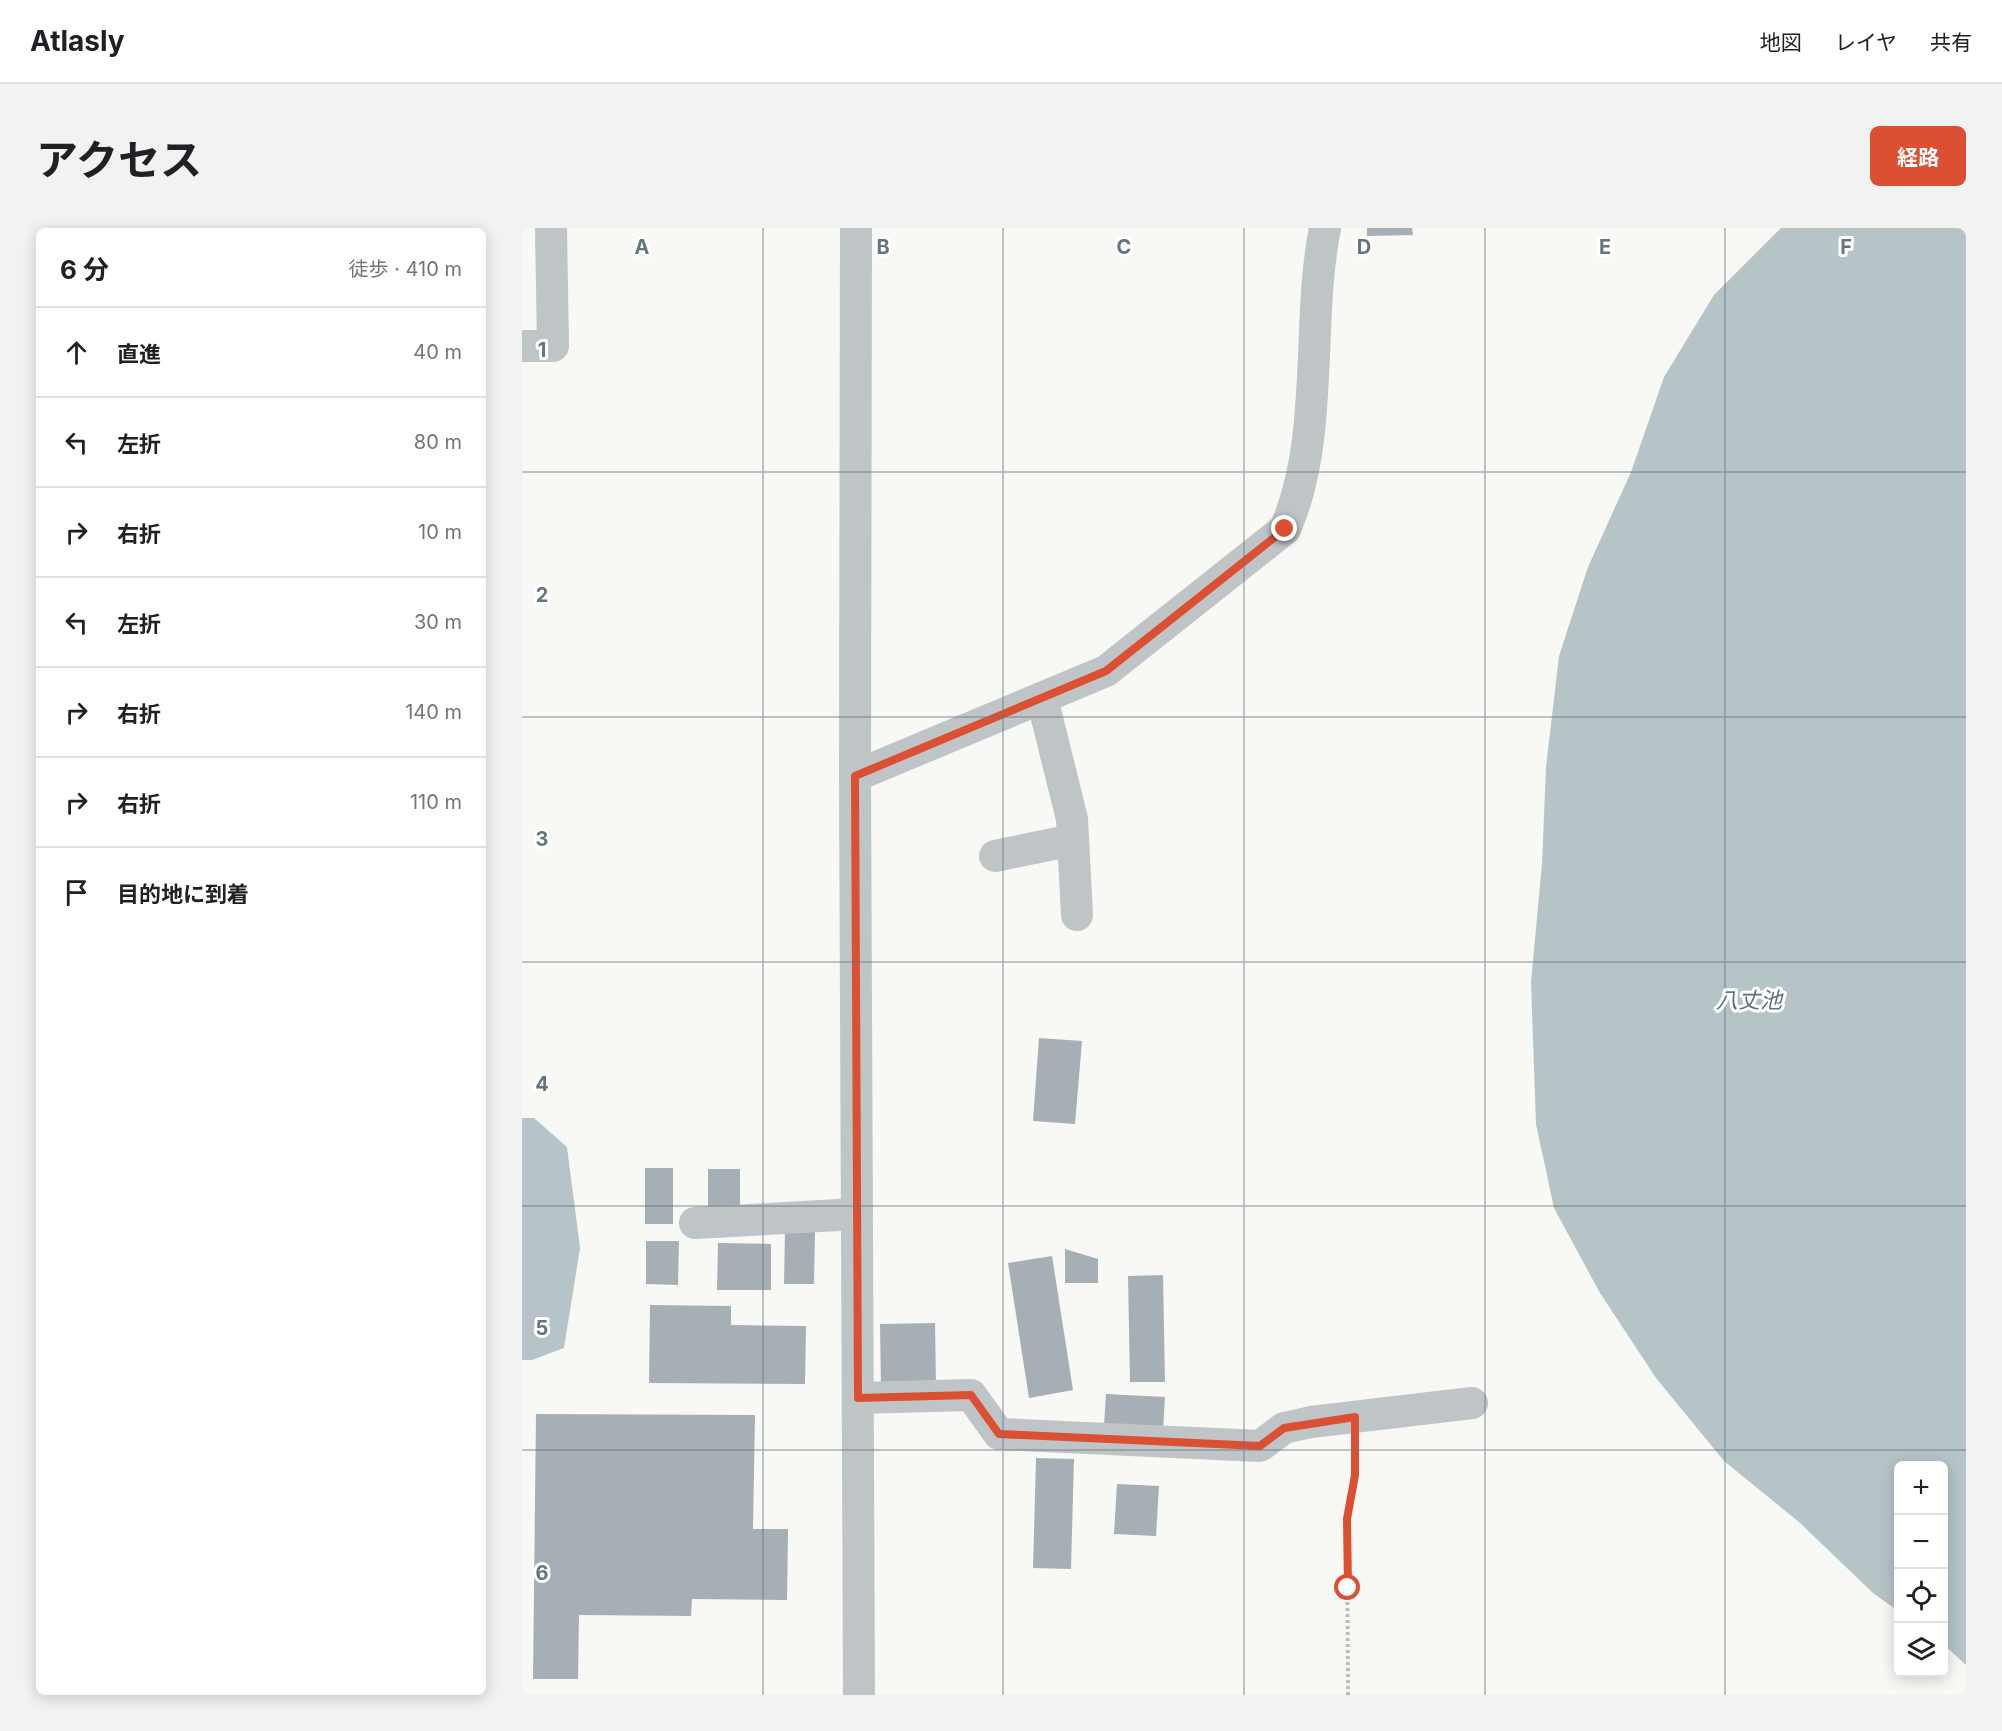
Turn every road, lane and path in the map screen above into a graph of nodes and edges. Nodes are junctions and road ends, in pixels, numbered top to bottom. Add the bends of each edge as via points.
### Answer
1 (551, 228) edge
2 (856, 228) edge
3 (1325, 228) edge
4 (522, 346) edge
5 (1042, 698) junction
6 (855, 776) junction
7 (1073, 840) junction
8 (995, 856) dead end
9 (1077, 915) dead end
10 (857, 1214) junction
11 (695, 1223) dead end
12 (858, 1398) junction
13 (1472, 1403) dead end
14 (1355, 1417) junction
15 (859, 1695) edge
16 (1348, 1695) edge

1 - 4 street via 553,346
2 - 6 street
3 - 5 street via 1305,461 1297,504 1285,529 1106,671
5 - 6 street
5 - 7 street via 1072,819
6 - 10 street
7 - 8 street
7 - 9 street
10 - 11 street
10 - 12 street
12 - 14 street via 971,1395 999,1434 1260,1446 1284,1428
12 - 15 street
13 - 14 street
14 - 16 path via 1355,1475 1347,1519

